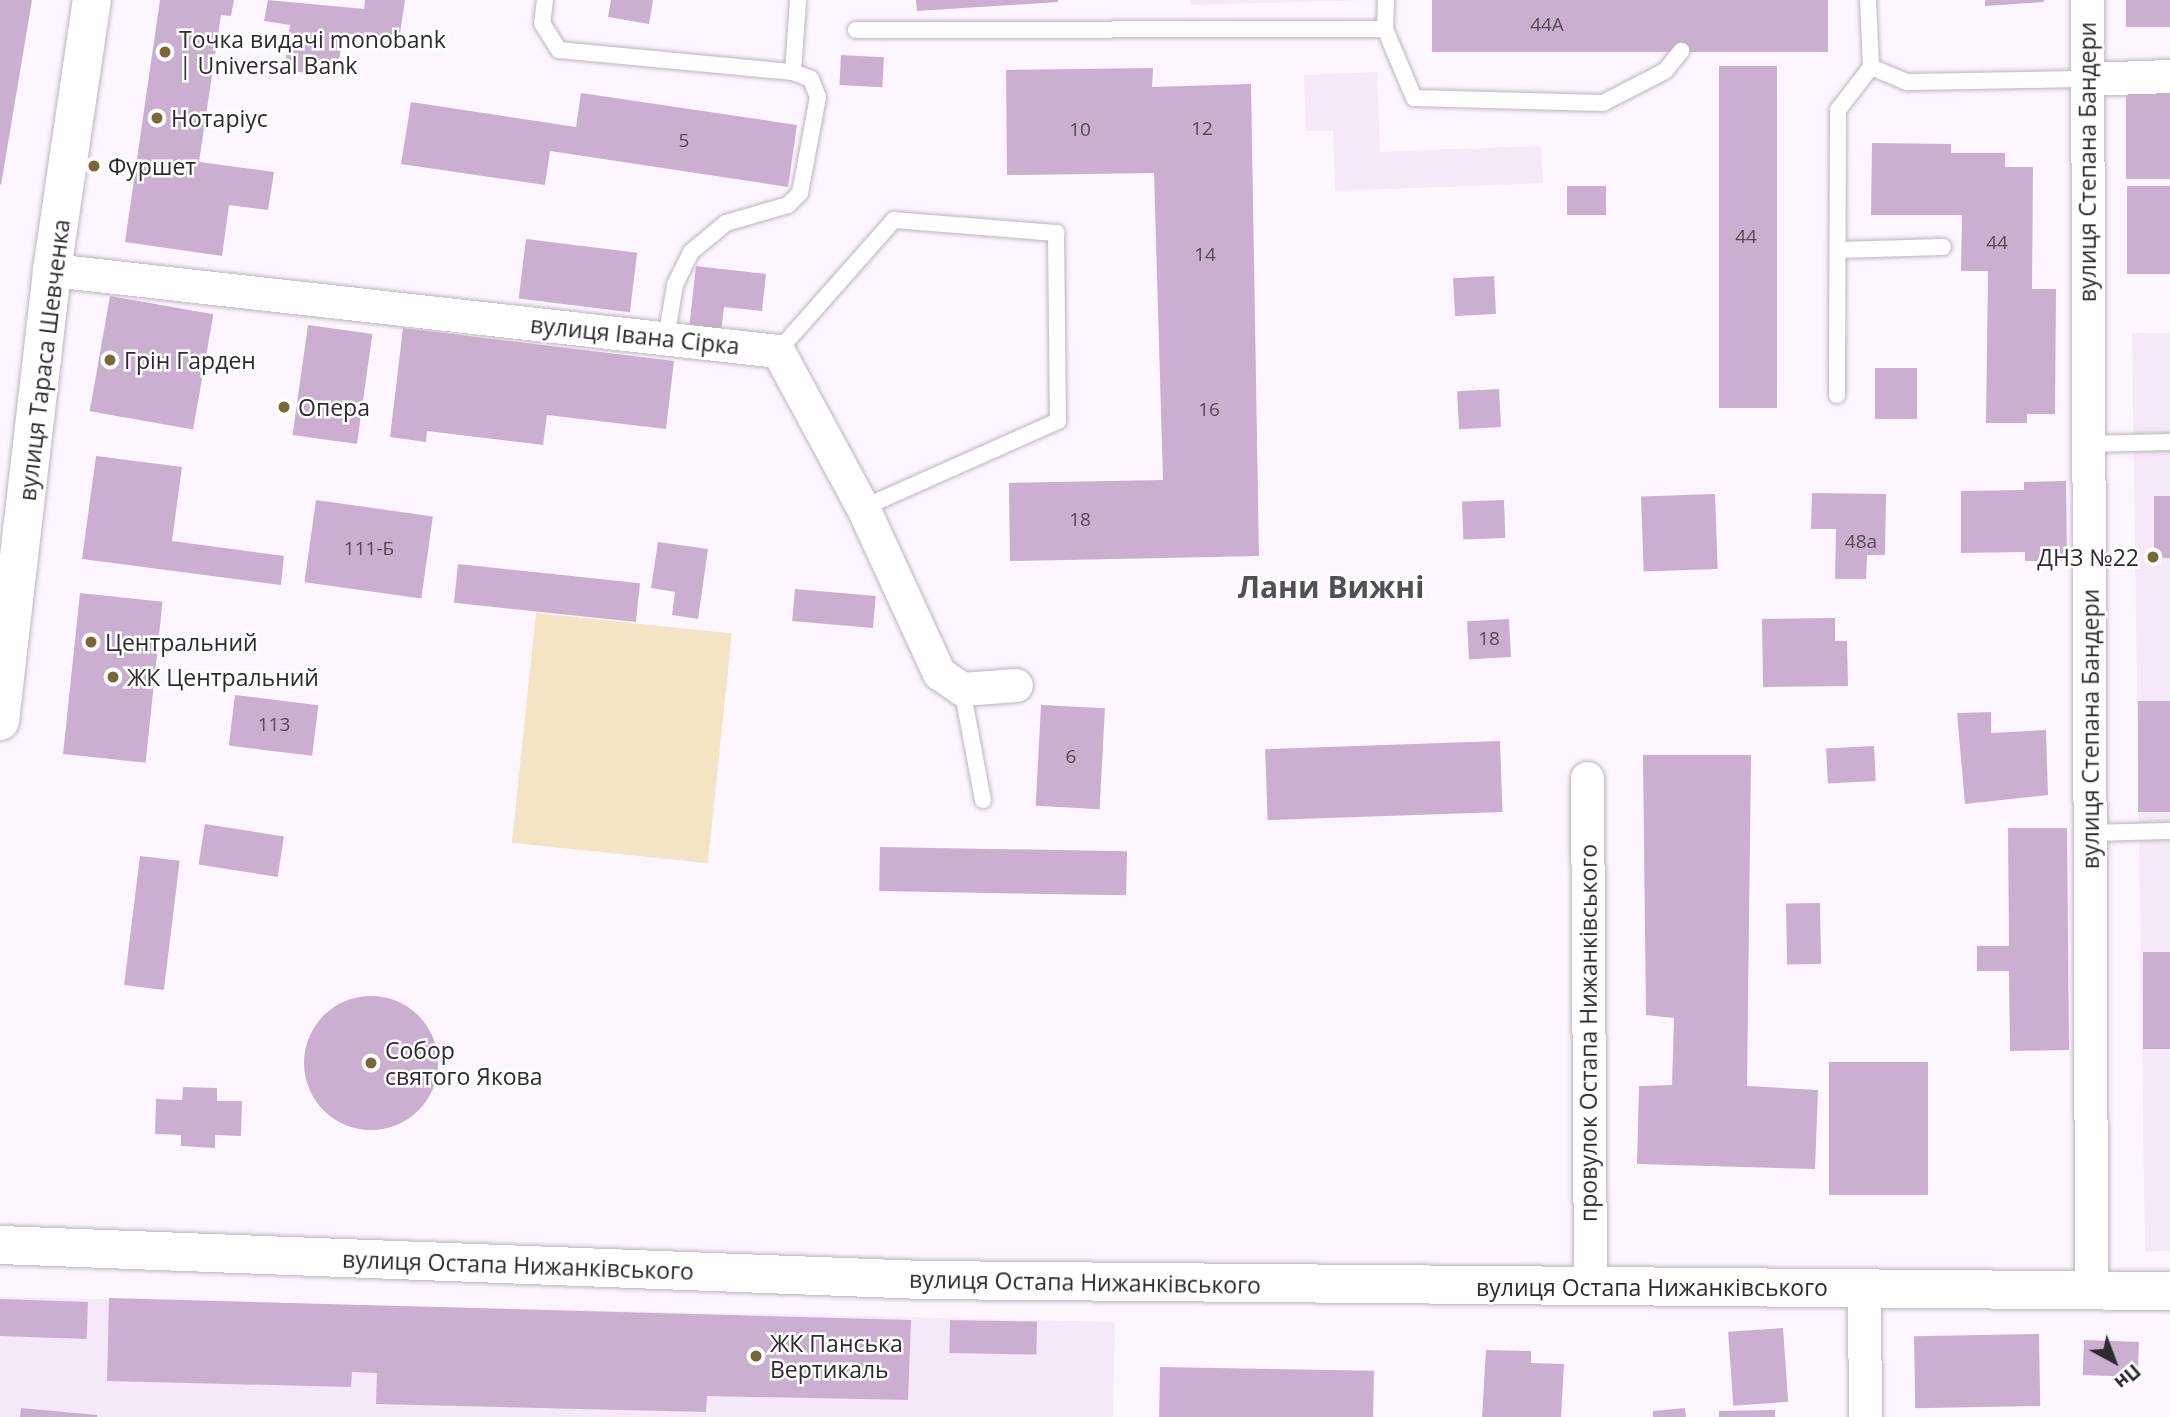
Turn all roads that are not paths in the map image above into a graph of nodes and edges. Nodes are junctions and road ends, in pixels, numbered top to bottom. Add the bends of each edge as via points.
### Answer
1 (92, 0) edge
2 (545, 0) edge
3 (798, 0) edge
4 (1386, 0) edge
5 (1868, 0) edge
6 (2087, 0) edge
7 (1385, 29) junction
8 (856, 30) dead end
9 (1681, 51) dead end
10 (1871, 67) junction
11 (793, 72) junction
12 (2170, 76) edge
13 (2087, 79) junction
14 (1943, 247) dead end
15 (1838, 250) junction
16 (52, 270) junction
17 (666, 339) junction
18 (778, 351) junction
19 (1837, 395) dead end
20 (2170, 442) edge
21 (2088, 444) junction
22 (863, 508) junction
23 (5, 655) edge
24 (1016, 685) dead end
25 (962, 689) junction
26 (0, 722) edge
27 (1587, 778) dead end
28 (984, 800) dead end
29 (2170, 831) edge
30 (2090, 833) junction
31 (0, 1245) edge
32 (1864, 1286) junction
33 (1590, 1287) junction
34 (2170, 1290) edge
35 (2091, 1291) junction
36 (1865, 1417) edge

1 - 16 street, вулиця Тараса Шевченка
2 - 11 lane via 542,23 559,50
3 - 11 lane
4 - 7 lane
5 - 10 lane
6 - 13 street, вулиця Степана Бандери
7 - 8 lane
7 - 9 lane via 1414,99 1603,103 1665,71
10 - 13 lane via 1907,82
10 - 15 lane via 1838,110
11 - 17 lane via 811,79 818,97 800,193 788,205 726,223 691,252 675,285
12 - 13 street
13 - 21 street, вулиця Степана Бандери
14 - 15 lane
15 - 19 lane
16 - 17 street, вулиця Івана Сірка
16 - 23 street, вулиця Тараса Шевченка
17 - 18 street, вулиця Івана Сірка
18 - 22 street
18 - 22 lane via 894,220 1056,233 1058,421
20 - 21 lane
21 - 30 street, вулиця Степана Бандери
22 - 25 street via 922,649 939,673
23 - 26 street, вулиця Тараса Шевченка
24 - 25 street
25 - 28 lane
27 - 33 street, провулок Остапа Нижанківського
29 - 30 lane
30 - 35 street, вулиця Степана Бандери
31 - 33 street, вулиця Остапа Нижанківського via 923,1280
32 - 33 street, вулиця Остапа Нижанківського
32 - 35 street, вулиця Остапа Нижанківського
32 - 36 street
34 - 35 street, вулиця Остапа Нижанківського

